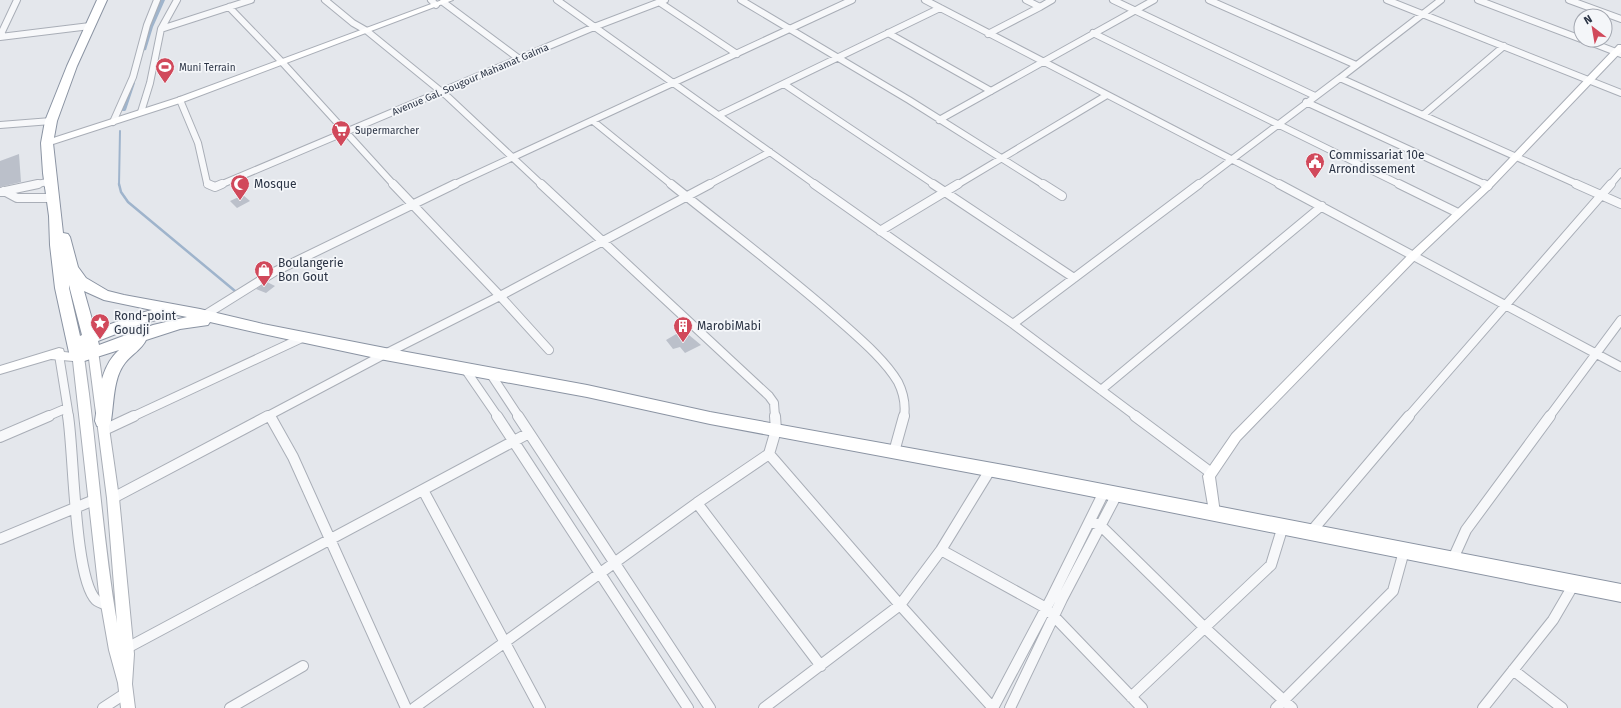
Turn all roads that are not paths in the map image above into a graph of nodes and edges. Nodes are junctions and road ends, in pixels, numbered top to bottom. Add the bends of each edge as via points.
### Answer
1 (17, 0) edge
2 (102, 0) edge
3 (157, 0) edge
4 (177, 0) edge
5 (251, 0) edge
6 (325, 0) edge
7 (557, 0) edge
8 (741, 0) edge
9 (852, 0) edge
10 (925, 0) edge
11 (1026, 0) edge
12 (1052, 0) edge
13 (1113, 0) edge
14 (1154, 0) edge
15 (1209, 0) edge
16 (1387, 0) edge
17 (1441, 0) edge
18 (1478, 0) edge
19 (1569, 0) edge
20 (662, 1) edge
21 (440, 2) edge
22 (229, 7) junction
23 (1040, 7) junction
24 (940, 8) junction
25 (1136, 10) junction
26 (1423, 14) junction
27 (1621, 19) edge
28 (90, 26) junction
29 (594, 27) junction
30 (162, 29) junction
31 (790, 29) junction
32 (366, 31) junction
33 (888, 33) junction
34 (1093, 33) junction
35 (988, 34) junction
36 (0, 36) edge
37 (1573, 36) edge
38 (1504, 46) junction
39 (1609, 48) edge
40 (1619, 51) edge
41 (737, 54) junction
42 (837, 57) junction
43 (518, 58) junction
44 (1043, 61) junction
45 (282, 62) junction
46 (1356, 64) junction
47 (1340, 78) junction
48 (1590, 80) junction
49 (674, 83) junction
50 (784, 84) junction
51 (991, 90) junction
52 (442, 92) junction
53 (1621, 93) edge
54 (1107, 95) junction
55 (1315, 96) junction
56 (180, 100) junction
57 (1306, 102) junction
58 (141, 112) junction
59 (719, 115) junction
60 (1423, 115) junction
61 (939, 120) junction
62 (51, 121) junction
63 (593, 121) junction
64 (113, 122) junction
65 (1277, 124) junction
66 (0, 125) edge
67 (345, 132) junction
68 (47, 143) junction
69 (770, 152) junction
70 (513, 157) junction
71 (1516, 157) junction
72 (1000, 158) junction
73 (1231, 158) junction
74 (1621, 172) edge
75 (1488, 186) junction
76 (2, 191) edge
77 (945, 193) junction
78 (52, 195) junction
79 (1602, 195) junction
80 (685, 196) junction
81 (1062, 196) dead end
82 (412, 204) junction
83 (1621, 204) edge
84 (1322, 206) junction
85 (1458, 213) junction
86 (56, 216) junction
87 (880, 231) junction
88 (603, 240) junction
89 (1413, 256) junction
90 (72, 268) junction
91 (1074, 278) junction
92 (500, 296) junction
93 (1506, 306) junction
94 (188, 312) junction
95 (204, 315) junction
96 (1621, 320) edge
97 (228, 321) junction
98 (1013, 324) junction
99 (150, 332) junction
100 (304, 337) junction
101 (84, 348) junction
102 (549, 350) dead end
103 (385, 354) junction
104 (1596, 354) junction
105 (56, 355) junction
106 (1621, 367) edge
107 (465, 369) junction
108 (0, 370) edge
109 (490, 373) junction
110 (1101, 390) junction
111 (67, 408) junction
112 (270, 416) junction
113 (103, 426) junction
114 (776, 430) junction
115 (529, 433) junction
116 (0, 436) edge
117 (514, 441) junction
118 (894, 452) junction
119 (769, 454) junction
120 (990, 470) junction
121 (1210, 472) junction
122 (423, 490) junction
123 (1111, 493) junction
124 (113, 498) junction
125 (94, 500) junction
126 (697, 504) junction
127 (76, 507) junction
128 (1214, 514) junction
129 (1090, 521) junction
130 (1101, 526) junction
131 (1283, 526) junction
132 (1310, 532) junction
133 (0, 539) edge
134 (330, 540) junction
135 (941, 550) junction
136 (1404, 551) junction
137 (1452, 561) junction
138 (615, 563) junction
139 (600, 574) junction
140 (1574, 584) junction
141 (1621, 593) edge
142 (107, 604) junction
143 (900, 605) junction
144 (1046, 608) junction
145 (1054, 615) junction
146 (1205, 628) junction
147 (504, 643) junction
148 (127, 648) junction
149 (303, 666) dead end
150 (821, 666) junction
151 (1513, 670) junction
152 (126, 688) junction
153 (1131, 697) junction
154 (1283, 700) junction
155 (103, 708) edge
156 (128, 708) edge
157 (230, 708) edge
158 (406, 708) edge
159 (414, 708) edge
160 (540, 708) edge
161 (688, 708) edge
162 (710, 708) edge
163 (764, 708) edge
164 (993, 708) edge
165 (1010, 708) edge
166 (1142, 708) edge
167 (1276, 708) edge
168 (1292, 708) edge
169 (1483, 708) edge
170 (1562, 708) edge

1 - 36 street
2 - 28 highway
3 - 64 street via 133,77
4 - 30 street
5 - 22 street
6 - 32 street
7 - 29 street
8 - 31 street
9 - 31 street
10 - 24 street
11 - 23 street
12 - 23 street
13 - 25 street
14 - 25 street
15 - 46 street
16 - 26 street
17 - 26 street
18 - 37 street
19 - 27 street
20 - 29 street, Avenue Gal. Sougour Mahamat Galma
20 - 41 street
21 - 32 main road
21 - 43 street
22 - 30 street
22 - 45 street
23 - 35 street
24 - 33 street
24 - 35 street
25 - 34 street
25 - 55 street
26 - 38 street
26 - 46 street
28 - 36 street
28 - 62 highway
29 - 43 street, Avenue Gal. Sougour Mahamat Galma
29 - 49 street
30 - 58 street
31 - 41 street
31 - 42 street
32 - 45 main road
32 - 52 street
33 - 42 street
33 - 51 street
34 - 44 street
34 - 65 street
35 - 44 street
38 - 48 street
38 - 60 street
39 - 40 street
40 - 48 main road
41 - 49 street
42 - 50 street
42 - 61 street
43 - 52 street, Avenue Gal. Sougour Mahamat Galma
44 - 51 street
44 - 54 street
45 - 56 main road
45 - 67 street
46 - 47 street
47 - 55 street
47 - 60 street
48 - 53 street
48 - 71 main road
49 - 59 street
49 - 63 street
50 - 59 street
50 - 77 street
51 - 61 street
52 - 67 street, Avenue Gal. Sougour Mahamat Galma
52 - 70 street
54 - 72 street
54 - 73 street
55 - 57 street
56 - 58 main road
56 - 67 street, Avenue Gal. Sougour Mahamat Galma via 198,143 207,183 215,187
57 - 65 street
57 - 75 street
58 - 64 main road
59 - 69 street
60 - 71 street
61 - 72 street
62 - 66 street
62 - 68 highway
63 - 70 street
63 - 80 street
64 - 68 main road
65 - 73 street
65 - 85 street
67 - 82 street
68 - 78 highway
69 - 80 street
69 - 87 street
70 - 82 street
70 - 88 street
71 - 75 main road
71 - 79 street
72 - 77 street
72 - 81 street
73 - 84 street
73 - 91 street
74 - 79 street
75 - 85 main road
76 - 78 street via 17,198
76 - 78 street via 46,182
77 - 87 street
77 - 91 street
78 - 86 highway
79 - 83 street
79 - 93 street
80 - 88 street
80 - 118 street via 820,303 885,365 901,388 905,399
82 - 92 street
82 - 95 street via 274,272
84 - 89 street
84 - 110 street
85 - 89 main road
86 - 90 highway
86 - 101 highway via 62,288
87 - 98 street
88 - 92 street
88 - 114 street via 769,396 774,403
89 - 93 street
89 - 121 main road via 1236,437
90 - 94 highway via 81,282 104,295
90 - 101 highway
91 - 98 street
92 - 102 street
92 - 103 street
93 - 104 street
93 - 132 street
94 - 95 highway
94 - 101 highway via 152,315
95 - 97 highway
96 - 104 street
97 - 99 highway via 190,321
97 - 100 highway
98 - 110 street
99 - 101 highway via 116,345
99 - 113 highway via 125,352 115,364 110,375
100 - 103 highway
100 - 113 street
101 - 105 main road
101 - 113 main road
101 - 125 main road via 85,400
103 - 107 highway
103 - 112 street
104 - 106 street
104 - 137 street via 1466,530
105 - 108 main road
105 - 111 street
107 - 109 highway
107 - 117 street
109 - 114 highway
109 - 115 street
110 - 121 street
111 - 116 street
111 - 127 street
112 - 124 street
112 - 134 street via 293,457
113 - 124 main road
114 - 118 highway
114 - 119 street
115 - 117 street
115 - 138 street
117 - 122 street
117 - 139 street
118 - 120 highway
119 - 126 street
119 - 143 street
120 - 123 highway
120 - 135 street
121 - 128 main road
122 - 134 street
122 - 147 street
123 - 128 highway
123 - 129 street
123 - 130 street
124 - 148 main road
125 - 127 street
125 - 142 main road
126 - 138 street
126 - 150 street
127 - 133 street
127 - 142 street via 81,559 88,585 96,600
128 - 131 highway
129 - 130 street
129 - 144 street
130 - 145 street
130 - 146 street
131 - 132 highway
131 - 146 street via 1271,565
132 - 136 highway
134 - 148 street
134 - 158 street
135 - 143 street
135 - 144 street
136 - 137 highway
136 - 154 street via 1392,591
137 - 140 highway
138 - 139 street
138 - 162 street
139 - 147 street
139 - 161 street
140 - 141 highway
140 - 151 street via 1553,620
142 - 152 main road via 114,646
143 - 150 street
143 - 164 street
144 - 145 street
144 - 164 street
145 - 153 street
145 - 165 street
146 - 153 street
146 - 154 street
147 - 159 street
147 - 160 street
148 - 152 main road
149 - 157 street
150 - 163 street
151 - 169 street
151 - 170 street
152 - 155 street
152 - 156 main road
153 - 166 street
154 - 167 street
154 - 168 street

